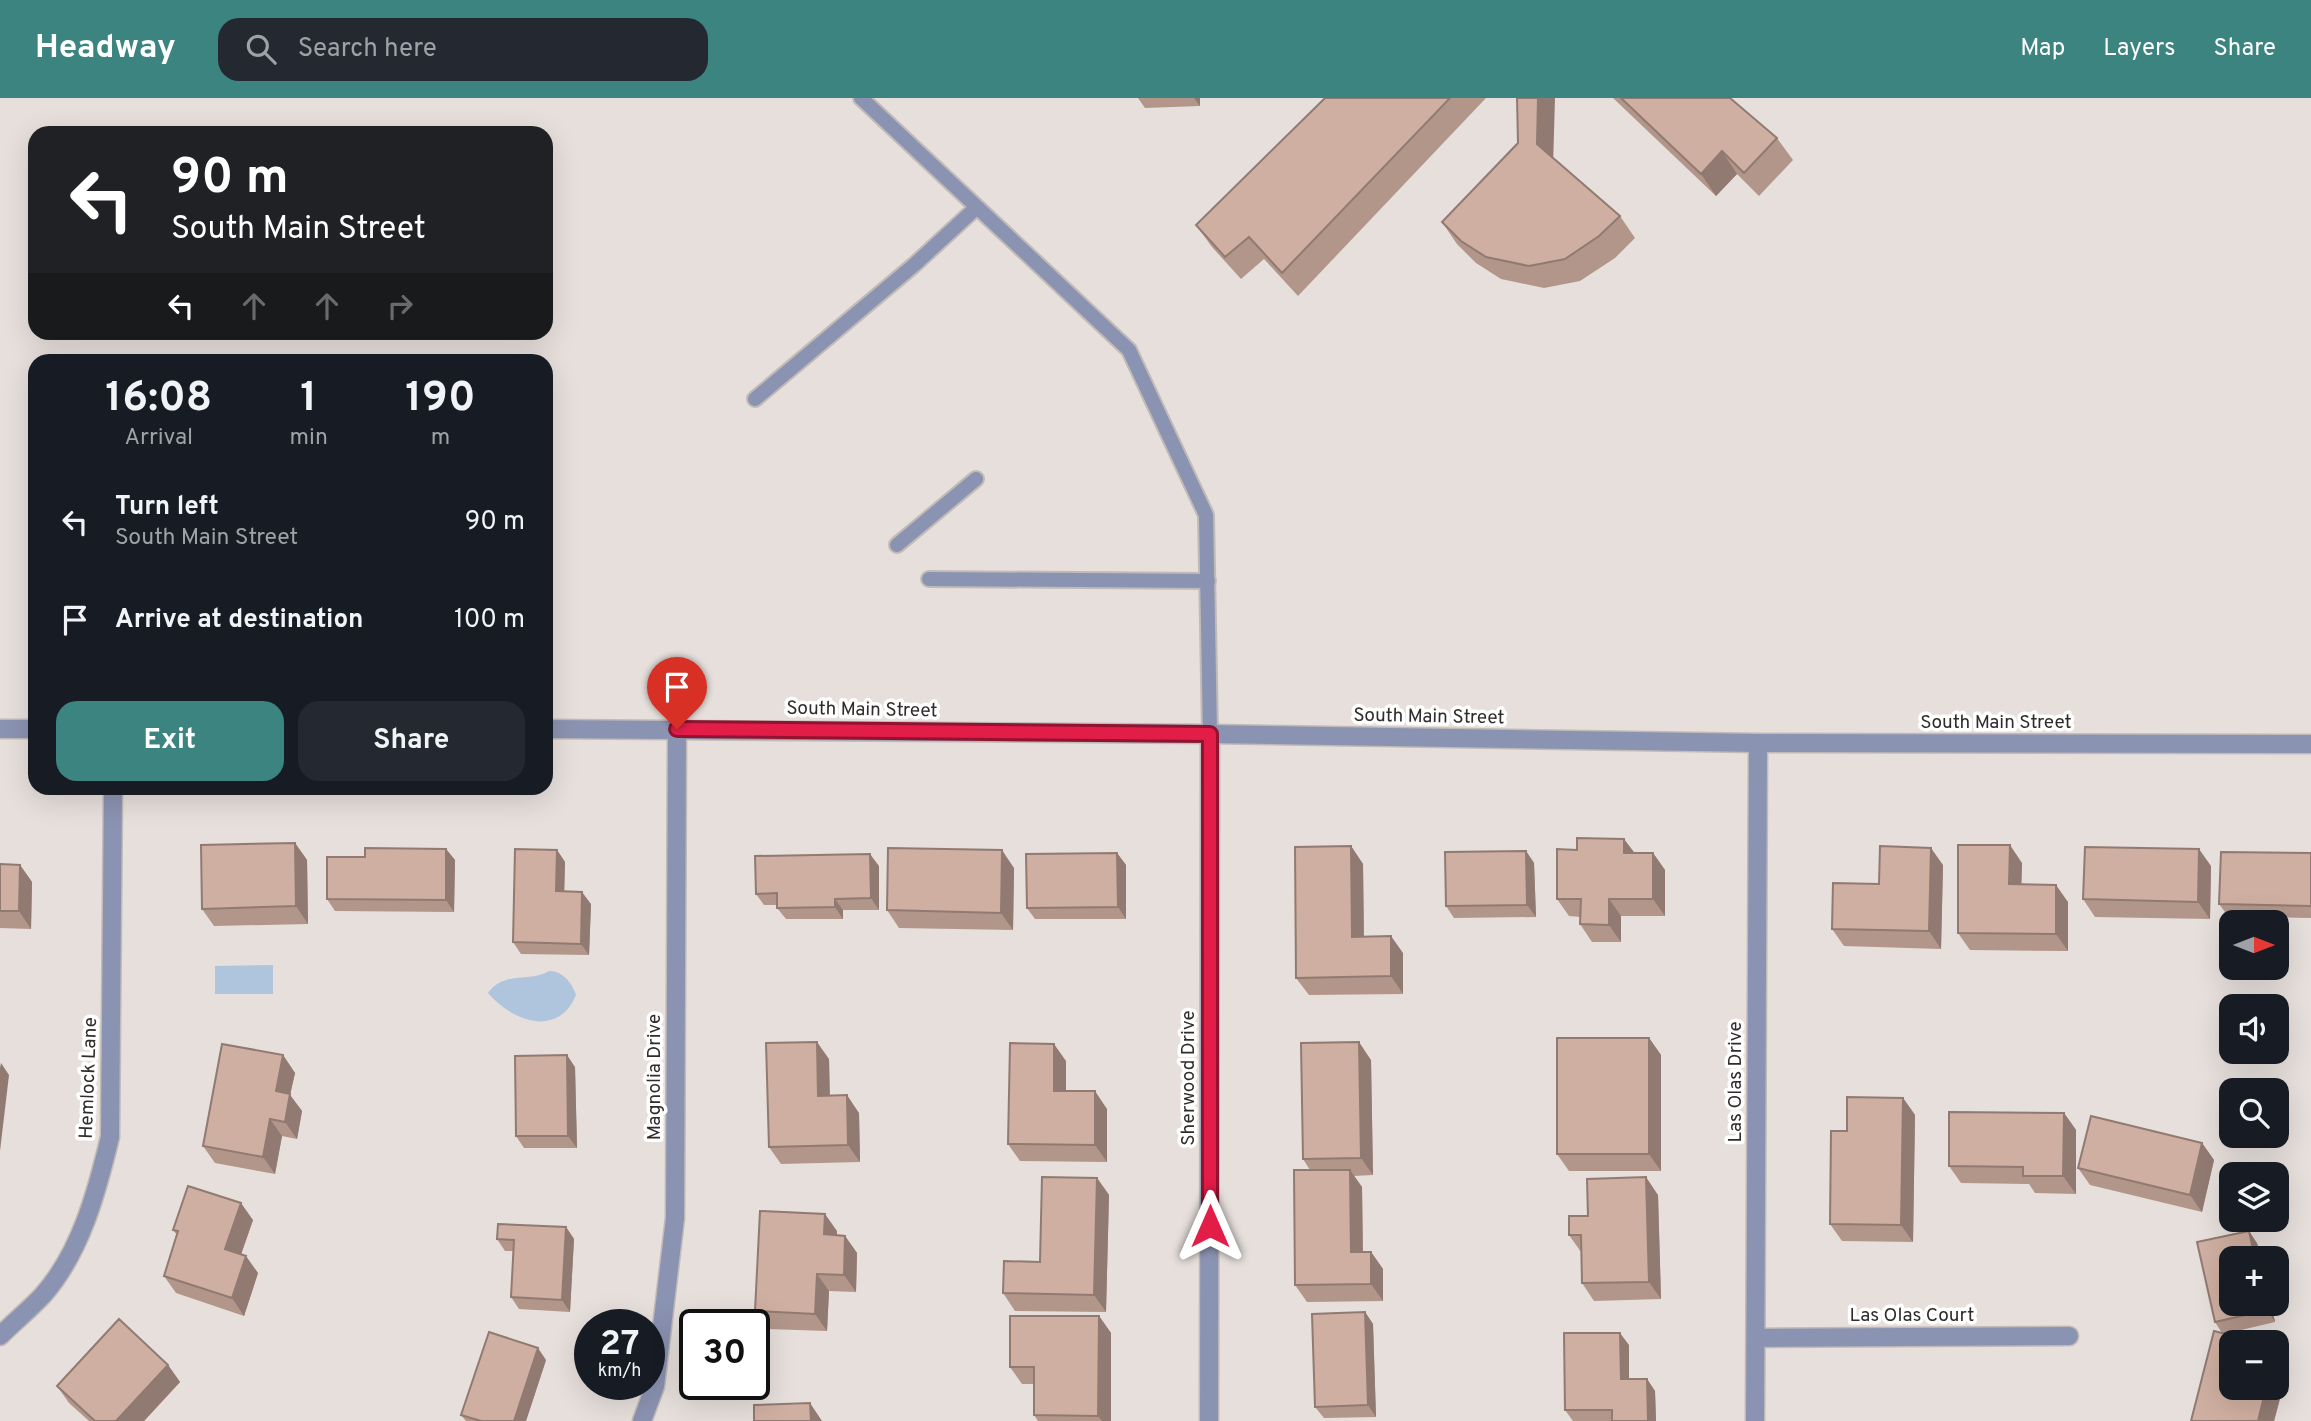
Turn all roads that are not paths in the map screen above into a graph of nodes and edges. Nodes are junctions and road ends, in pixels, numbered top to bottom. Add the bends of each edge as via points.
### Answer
1 (861, 98) edge
2 (977, 207) junction
3 (755, 399) dead end
4 (976, 479) dead end
5 (897, 545) dead end
6 (929, 579) dead end
7 (1208, 581) junction
8 (0, 729) edge
9 (28, 729) edge
10 (553, 729) edge
11 (677, 729) junction
12 (1210, 734) junction
13 (1758, 743) junction
14 (2311, 744) edge
15 (113, 795) edge
16 (0, 1336) edge
17 (2069, 1336) dead end
18 (1756, 1338) junction
19 (642, 1421) edge
20 (1209, 1421) edge
21 (1755, 1421) edge

1 - 2 lane
2 - 3 lane
2 - 7 lane via 1129,350 1206,515
4 - 5 lane
6 - 7 lane
7 - 12 lane
8 - 9 street
10 - 11 street, South Main Street
11 - 12 street, South Main Street
11 - 19 street, Magnolia Drive via 675,1218 654,1386
12 - 13 street, South Main Street
12 - 20 street, Sherwood Drive
13 - 14 street, South Main Street
13 - 18 street, Las Olas Drive
15 - 16 street, Hemlock Lane via 110,1137 98,1190 75,1245 44,1293
17 - 18 street, Las Olas Court
18 - 21 street, Las Olas Drive

